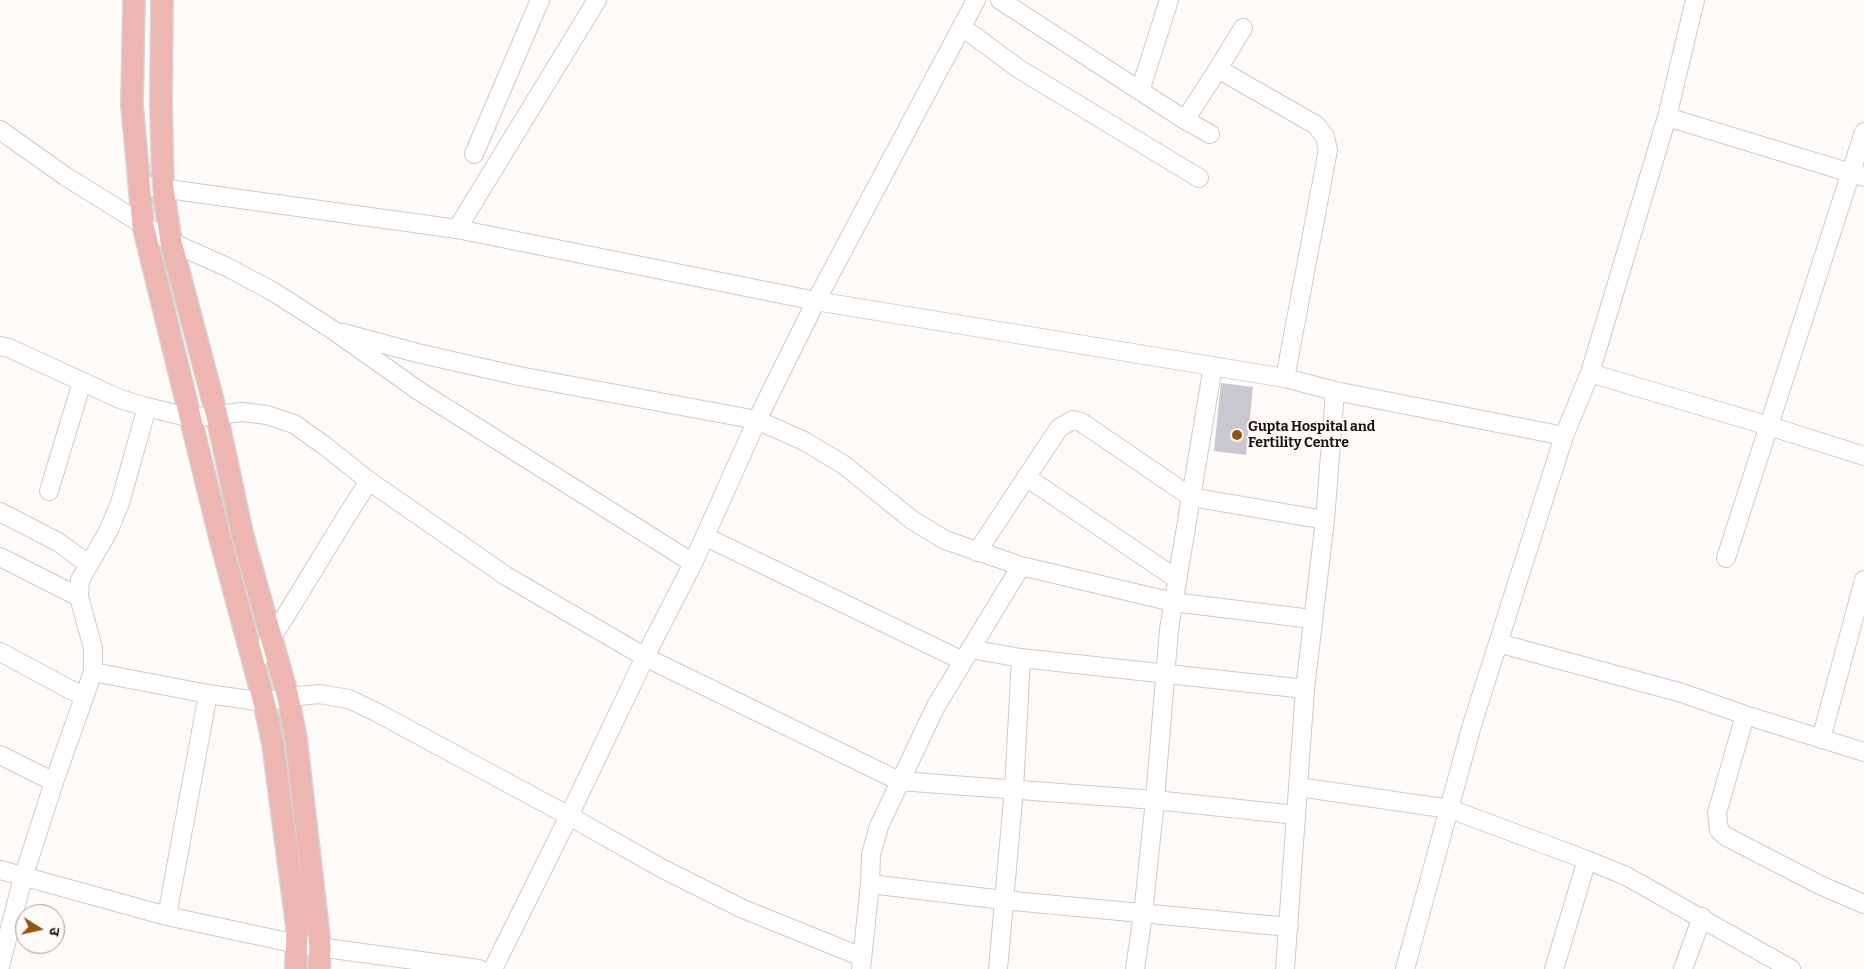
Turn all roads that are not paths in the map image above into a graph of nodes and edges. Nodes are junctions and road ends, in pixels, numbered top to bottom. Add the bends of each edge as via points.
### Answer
1 (134, 0) edge
2 (162, 0) edge
3 (540, 0) edge
4 (597, 0) edge
5 (976, 0) edge
6 (1000, 0) edge
7 (1169, 0) edge
8 (1695, 0) edge
9 (962, 27) junction
10 (1242, 28) dead end
11 (1218, 69) junction
12 (1140, 91) junction
13 (1667, 117) junction
14 (1184, 120) junction
15 (1864, 132) edge
16 (1210, 134) dead end
17 (2, 135) edge
18 (474, 154) dead end
19 (1857, 175) edge
20 (1199, 178) dead end
21 (140, 185) junction
22 (163, 189) junction
23 (144, 225) junction
24 (457, 228) junction
25 (171, 242) junction
26 (816, 301) junction
27 (333, 330) junction
28 (0, 346) edge
29 (1213, 366) junction
30 (1590, 373) junction
31 (1285, 378) junction
32 (82, 382) junction
33 (1335, 392) junction
34 (147, 408) junction
35 (217, 416) junction
36 (190, 418) junction
37 (757, 420) junction
38 (1769, 426) junction
39 (1564, 436) junction
40 (1864, 456) edge
41 (1026, 477) junction
42 (369, 481) junction
43 (49, 491) dead end
44 (1191, 497) junction
45 (0, 512) edge
46 (1325, 520) junction
47 (706, 537) junction
48 (977, 552) junction
49 (0, 557) edge
50 (1726, 558) dead end
51 (693, 563) junction
52 (88, 564) junction
53 (1020, 566) junction
54 (1177, 578) junction
55 (1864, 580) edge
56 (79, 597) junction
57 (1173, 602) junction
58 (1860, 604) edge
59 (1312, 619) junction
60 (271, 639) junction
61 (1498, 643) junction
62 (0, 652) edge
63 (967, 655) junction
64 (645, 657) junction
65 (1021, 658) junction
66 (254, 666) junction
67 (93, 672) junction
68 (1165, 672) junction
69 (1305, 689) junction
70 (208, 694) junction
71 (84, 697) junction
72 (288, 697) junction
73 (264, 702) junction
74 (1744, 715) junction
75 (1821, 739) junction
76 (1864, 752) edge
77 (0, 755) edge
78 (899, 781) junction
79 (54, 782) junction
80 (1298, 787) junction
81 (1014, 788) junction
82 (1156, 800) junction
83 (1450, 809) junction
84 (1296, 815) junction
85 (569, 816) junction
86 (1588, 860) junction
87 (0, 870) edge
88 (23, 878) junction
89 (870, 884) junction
90 (1003, 900) junction
91 (1864, 904) edge
92 (1144, 914) junction
93 (167, 916) junction
94 (1702, 917) junction
95 (1289, 927) junction
96 (296, 944) junction
97 (320, 946) junction
98 (1, 957) edge
99 (1764, 962) edge
100 (862, 963) edge
101 (296, 969) edge
102 (319, 969) edge
103 (480, 969) edge
104 (492, 969) edge
105 (998, 969) edge
106 (1135, 969) edge
107 (1285, 969) edge
108 (1405, 969) edge
109 (1554, 969) edge
110 (1683, 969) edge
111 (1791, 969) edge

1 - 21 main road via 132,105
2 - 22 main road
3 - 18 street
4 - 24 street
5 - 9 street
6 - 12 street
7 - 12 street
8 - 13 street
9 - 20 street via 1019,69
9 - 26 street
10 - 11 street
11 - 14 street
11 - 31 street via 1316,125 1325,137 1328,150
12 - 14 street
13 - 19 street
13 - 30 street
14 - 16 street
15 - 19 street
17 - 23 street
19 - 38 street
21 - 22 street
21 - 23 main road
22 - 24 street
22 - 25 main road
23 - 25 street
23 - 36 main road
24 - 26 street
25 - 27 street via 272,291
25 - 35 main road
26 - 29 street
26 - 37 street
27 - 37 street via 519,376
27 - 51 street via 418,391
28 - 32 street
29 - 31 street
29 - 44 street
30 - 38 street
30 - 39 street
31 - 33 street
32 - 34 street
32 - 43 street
33 - 39 street
33 - 46 street
34 - 36 street
34 - 52 street via 120,502
35 - 36 street
35 - 42 street via 242,412 267,414 294,424
35 - 60 main road via 243,537
36 - 66 main road
37 - 47 street
37 - 48 street via 804,440 844,465 912,520 945,540
38 - 40 street
38 - 50 street
39 - 61 street
41 - 44 street via 1059,428 1073,420 1081,422
41 - 48 street
41 - 54 street
42 - 60 street
42 - 64 street via 506,576
44 - 46 street
44 - 54 street
45 - 52 street via 58,542
46 - 59 street
47 - 51 street
47 - 63 street
48 - 53 street
49 - 56 street
51 - 64 street
52 - 56 street via 80,580
53 - 57 street
53 - 63 street
54 - 57 street
55 - 58 street
56 - 67 street via 92,648
57 - 59 street
57 - 68 street
58 - 75 street
59 - 69 street
60 - 66 street
60 - 72 main road
61 - 74 street via 1682,693
61 - 83 street
62 - 71 street
63 - 65 street
63 - 78 street via 936,706
64 - 78 street
64 - 85 street
65 - 68 street
65 - 81 street
66 - 73 main road
67 - 70 street
67 - 71 street
68 - 69 street
68 - 82 street
69 - 80 street
70 - 73 street
70 - 93 street
71 - 79 street
72 - 73 street
72 - 85 street via 318,694 349,699
72 - 97 main road
73 - 96 main road via 274,744 297,927
74 - 75 street
74 - 91 street via 1717,813 1719,830 1822,886
75 - 76 street
77 - 79 street
78 - 81 street
78 - 89 street via 879,826 871,854
79 - 88 street
80 - 83 street
80 - 84 street
81 - 82 street
81 - 90 street
82 - 84 street
82 - 92 street
83 - 86 street
83 - 108 street
84 - 95 street
85 - 100 street via 663,870
85 - 104 street
86 - 94 street via 1626,876
86 - 109 street
87 - 88 street
88 - 93 street
88 - 98 street
89 - 90 street
89 - 100 street
90 - 92 street
90 - 105 street
92 - 95 street
92 - 106 street
93 - 96 street
94 - 99 street
94 - 110 street
95 - 107 street
96 - 97 street
96 - 101 main road
97 - 102 main road
97 - 103 street
99 - 111 street

